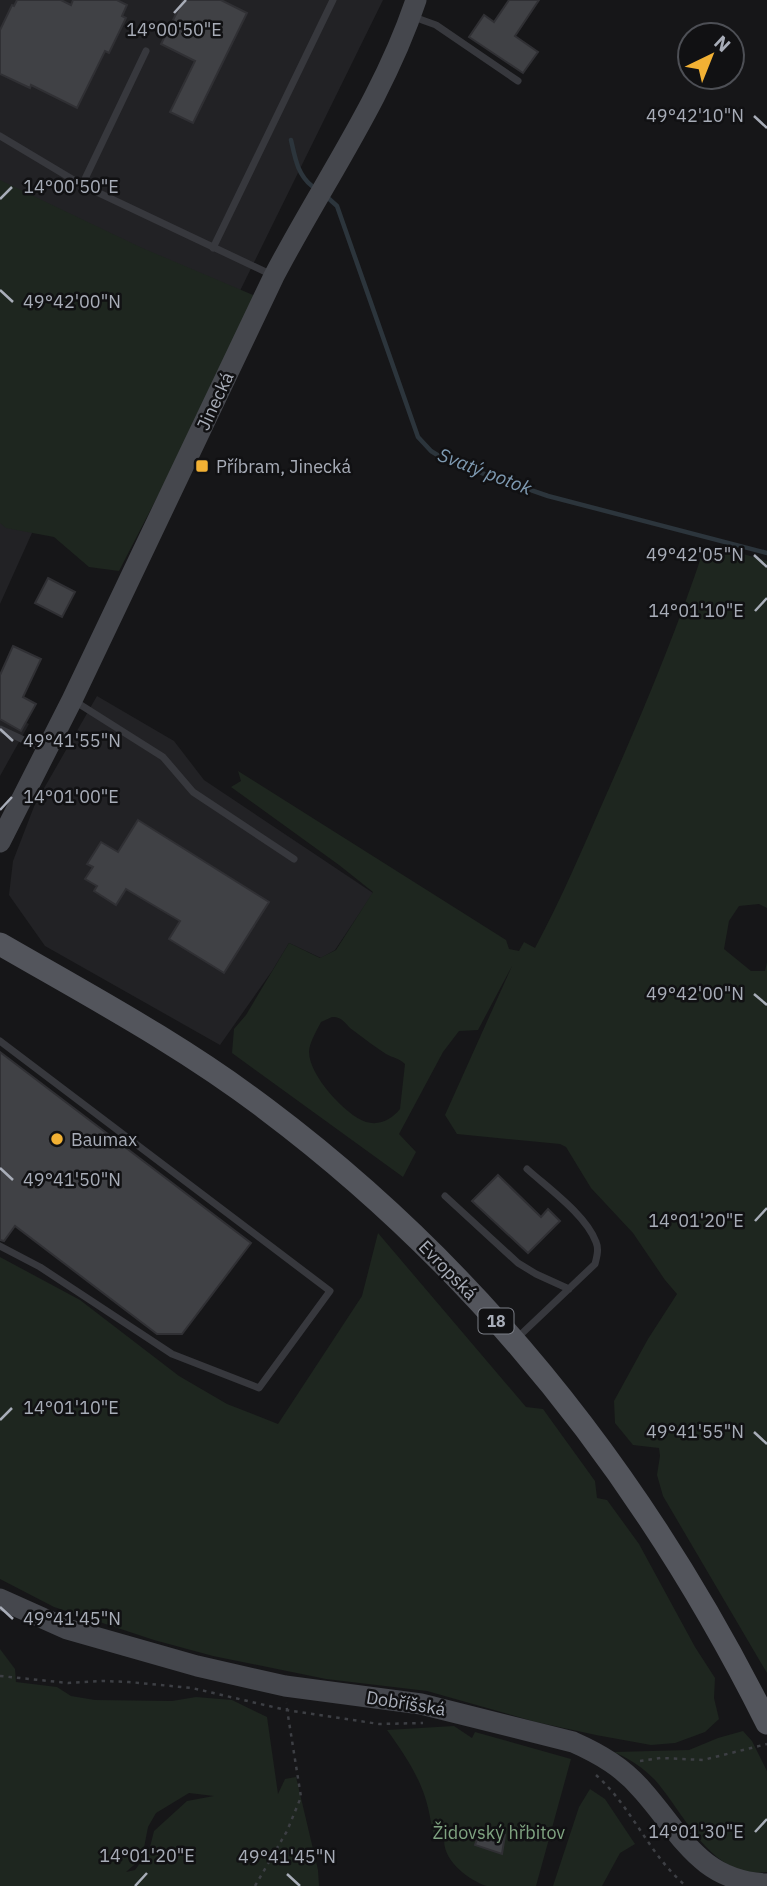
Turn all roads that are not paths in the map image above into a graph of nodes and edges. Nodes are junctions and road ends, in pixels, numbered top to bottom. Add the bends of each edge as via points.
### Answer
1 (333, 0) edge
2 (413, 8) edge
3 (146, 51) dead end
4 (518, 81) dead end
5 (0, 136) edge
6 (82, 185) junction
7 (213, 248) junction
8 (274, 276) junction
9 (72, 700) junction
10 (0, 729) edge
11 (47, 751) junction
12 (0, 842) edge
13 (293, 859) dead end
14 (0, 944) edge
15 (0, 1041) edge
16 (527, 1169) dead end
17 (445, 1196) dead end
18 (0, 1246) edge
19 (569, 1289) junction
20 (515, 1340) junction
21 (0, 1599) edge
22 (767, 1723) edge
23 (767, 1884) edge

1 - 7 lane
2 - 4 lane
2 - 8 main road, Jinecká via 372,102
3 - 6 lane
5 - 6 lane
6 - 7 lane
7 - 8 lane
8 - 9 main road, Jinecká
9 - 11 main road, Jinecká
9 - 13 lane via 155,751 193,792
10 - 11 lane
11 - 12 main road, Jinecká
14 - 20 main road, Evropská / 18 via 152,1031 267,1109 387,1208
15 - 18 lane via 330,1291 259,1388 172,1354
16 - 19 lane via 580,1218 596,1242 595,1264
17 - 19 lane via 518,1263
19 - 20 lane
20 - 22 main road, Evropská / 18 via 580,1420 663,1536
21 - 23 main road, Dobříšská via 67,1629 197,1666 285,1686 421,1704 573,1742 615,1764 644,1791 694,1855 726,1876

